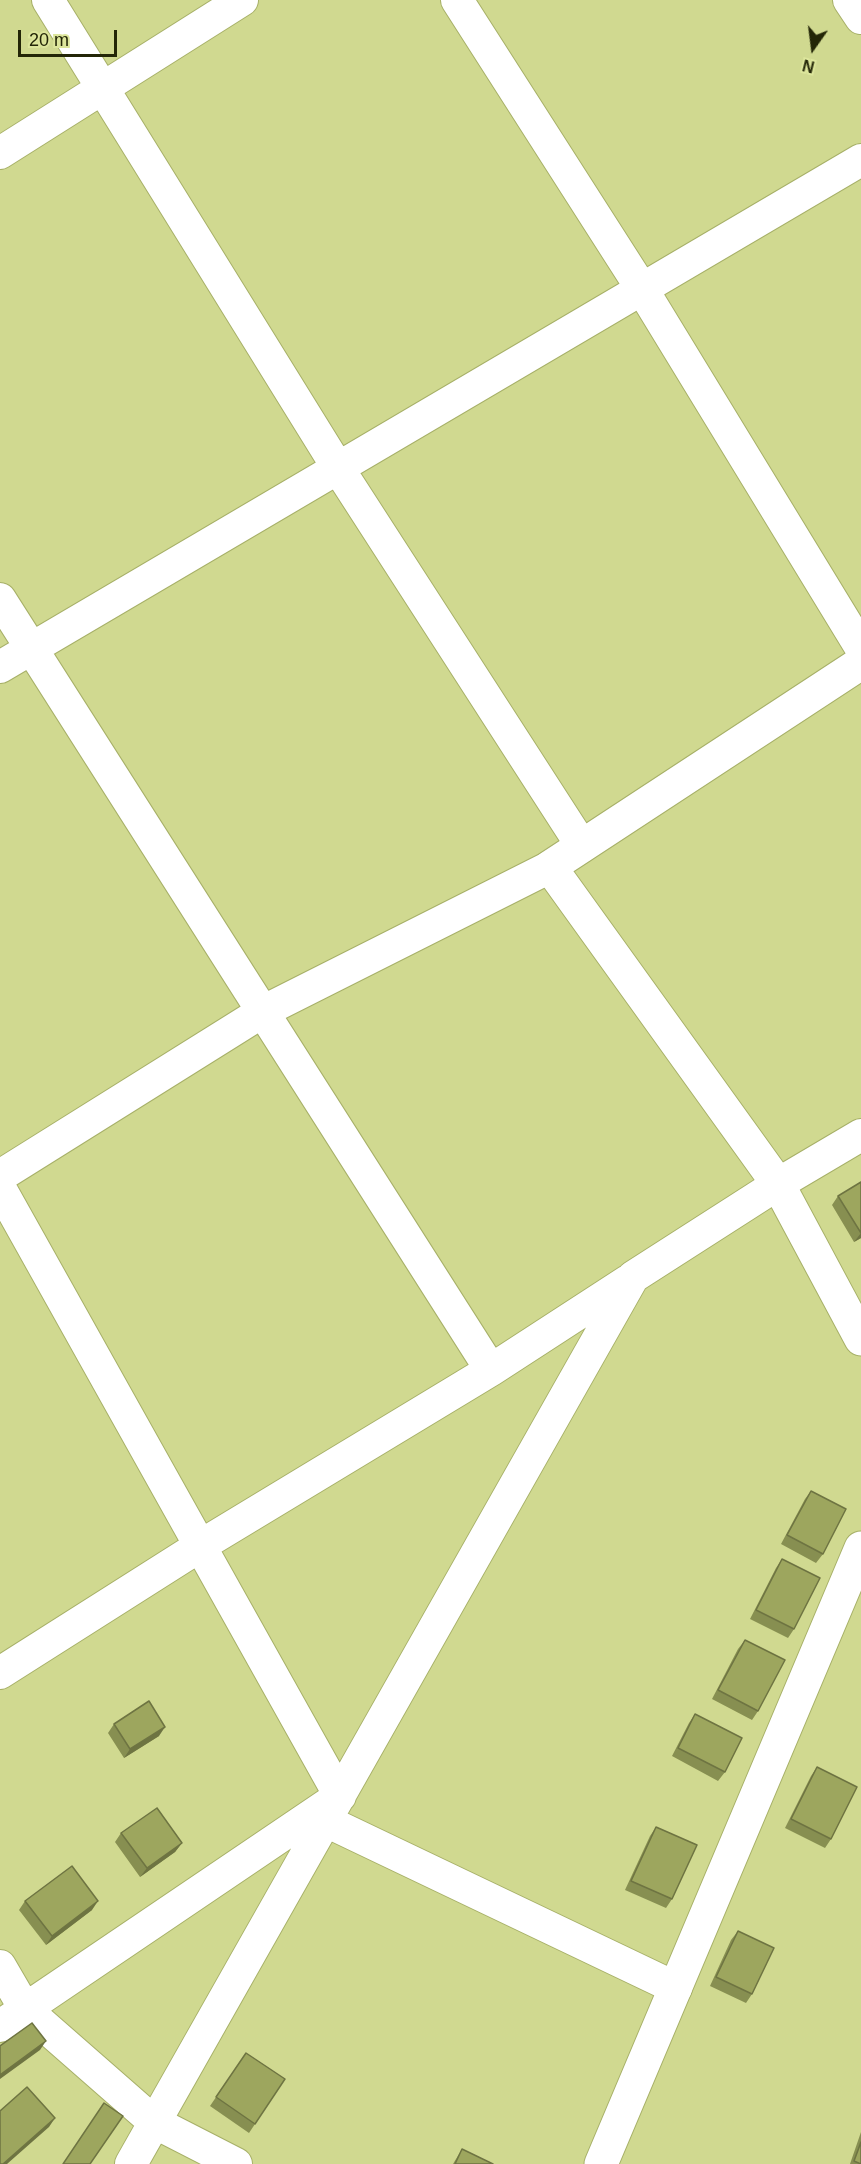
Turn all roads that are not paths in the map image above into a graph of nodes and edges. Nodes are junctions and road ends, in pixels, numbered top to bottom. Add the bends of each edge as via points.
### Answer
1 (48, 0) edge
2 (242, 0) edge
3 (457, 0) edge
4 (849, 0) edge
5 (861, 18) edge
6 (104, 90) junction
7 (0, 153) edge
8 (861, 160) edge
9 (642, 289) junction
10 (338, 468) junction
11 (0, 599) edge
12 (32, 648) junction
13 (861, 648) edge
14 (861, 663) edge
15 (0, 667) edge
16 (582, 846) junction
17 (550, 867) junction
18 (262, 1012) junction
19 (861, 1135) edge
20 (0, 1176) edge
21 (778, 1184) junction
22 (0, 1188) edge
23 (633, 1277) junction
24 (861, 1339) edge
25 (491, 1370) junction
26 (200, 1546) junction
27 (861, 1548) edge
28 (0, 1672) edge
29 (333, 1808) junction
30 (0, 1966) edge
31 (676, 1988) junction
32 (13, 2018) edge
33 (154, 2122) junction
34 (131, 2164) edge
35 (236, 2164) edge
36 (601, 2164) edge

1 - 6 street
2 - 6 street
3 - 9 street
4 - 5 street
6 - 7 street
6 - 10 street
8 - 9 street
9 - 10 street
9 - 13 street
10 - 12 street
10 - 16 street
11 - 12 street
12 - 15 street
12 - 18 street
14 - 16 main road
16 - 17 main road
17 - 18 street
17 - 21 main road
18 - 20 street
18 - 25 street
19 - 21 street
21 - 23 street
21 - 24 main road
22 - 26 street
23 - 25 street
23 - 29 street
25 - 26 street
26 - 28 street
26 - 29 street
27 - 31 main road
29 - 31 street
29 - 32 street
29 - 33 street
30 - 32 street
31 - 36 main road
32 - 33 street
33 - 34 street
33 - 35 street

